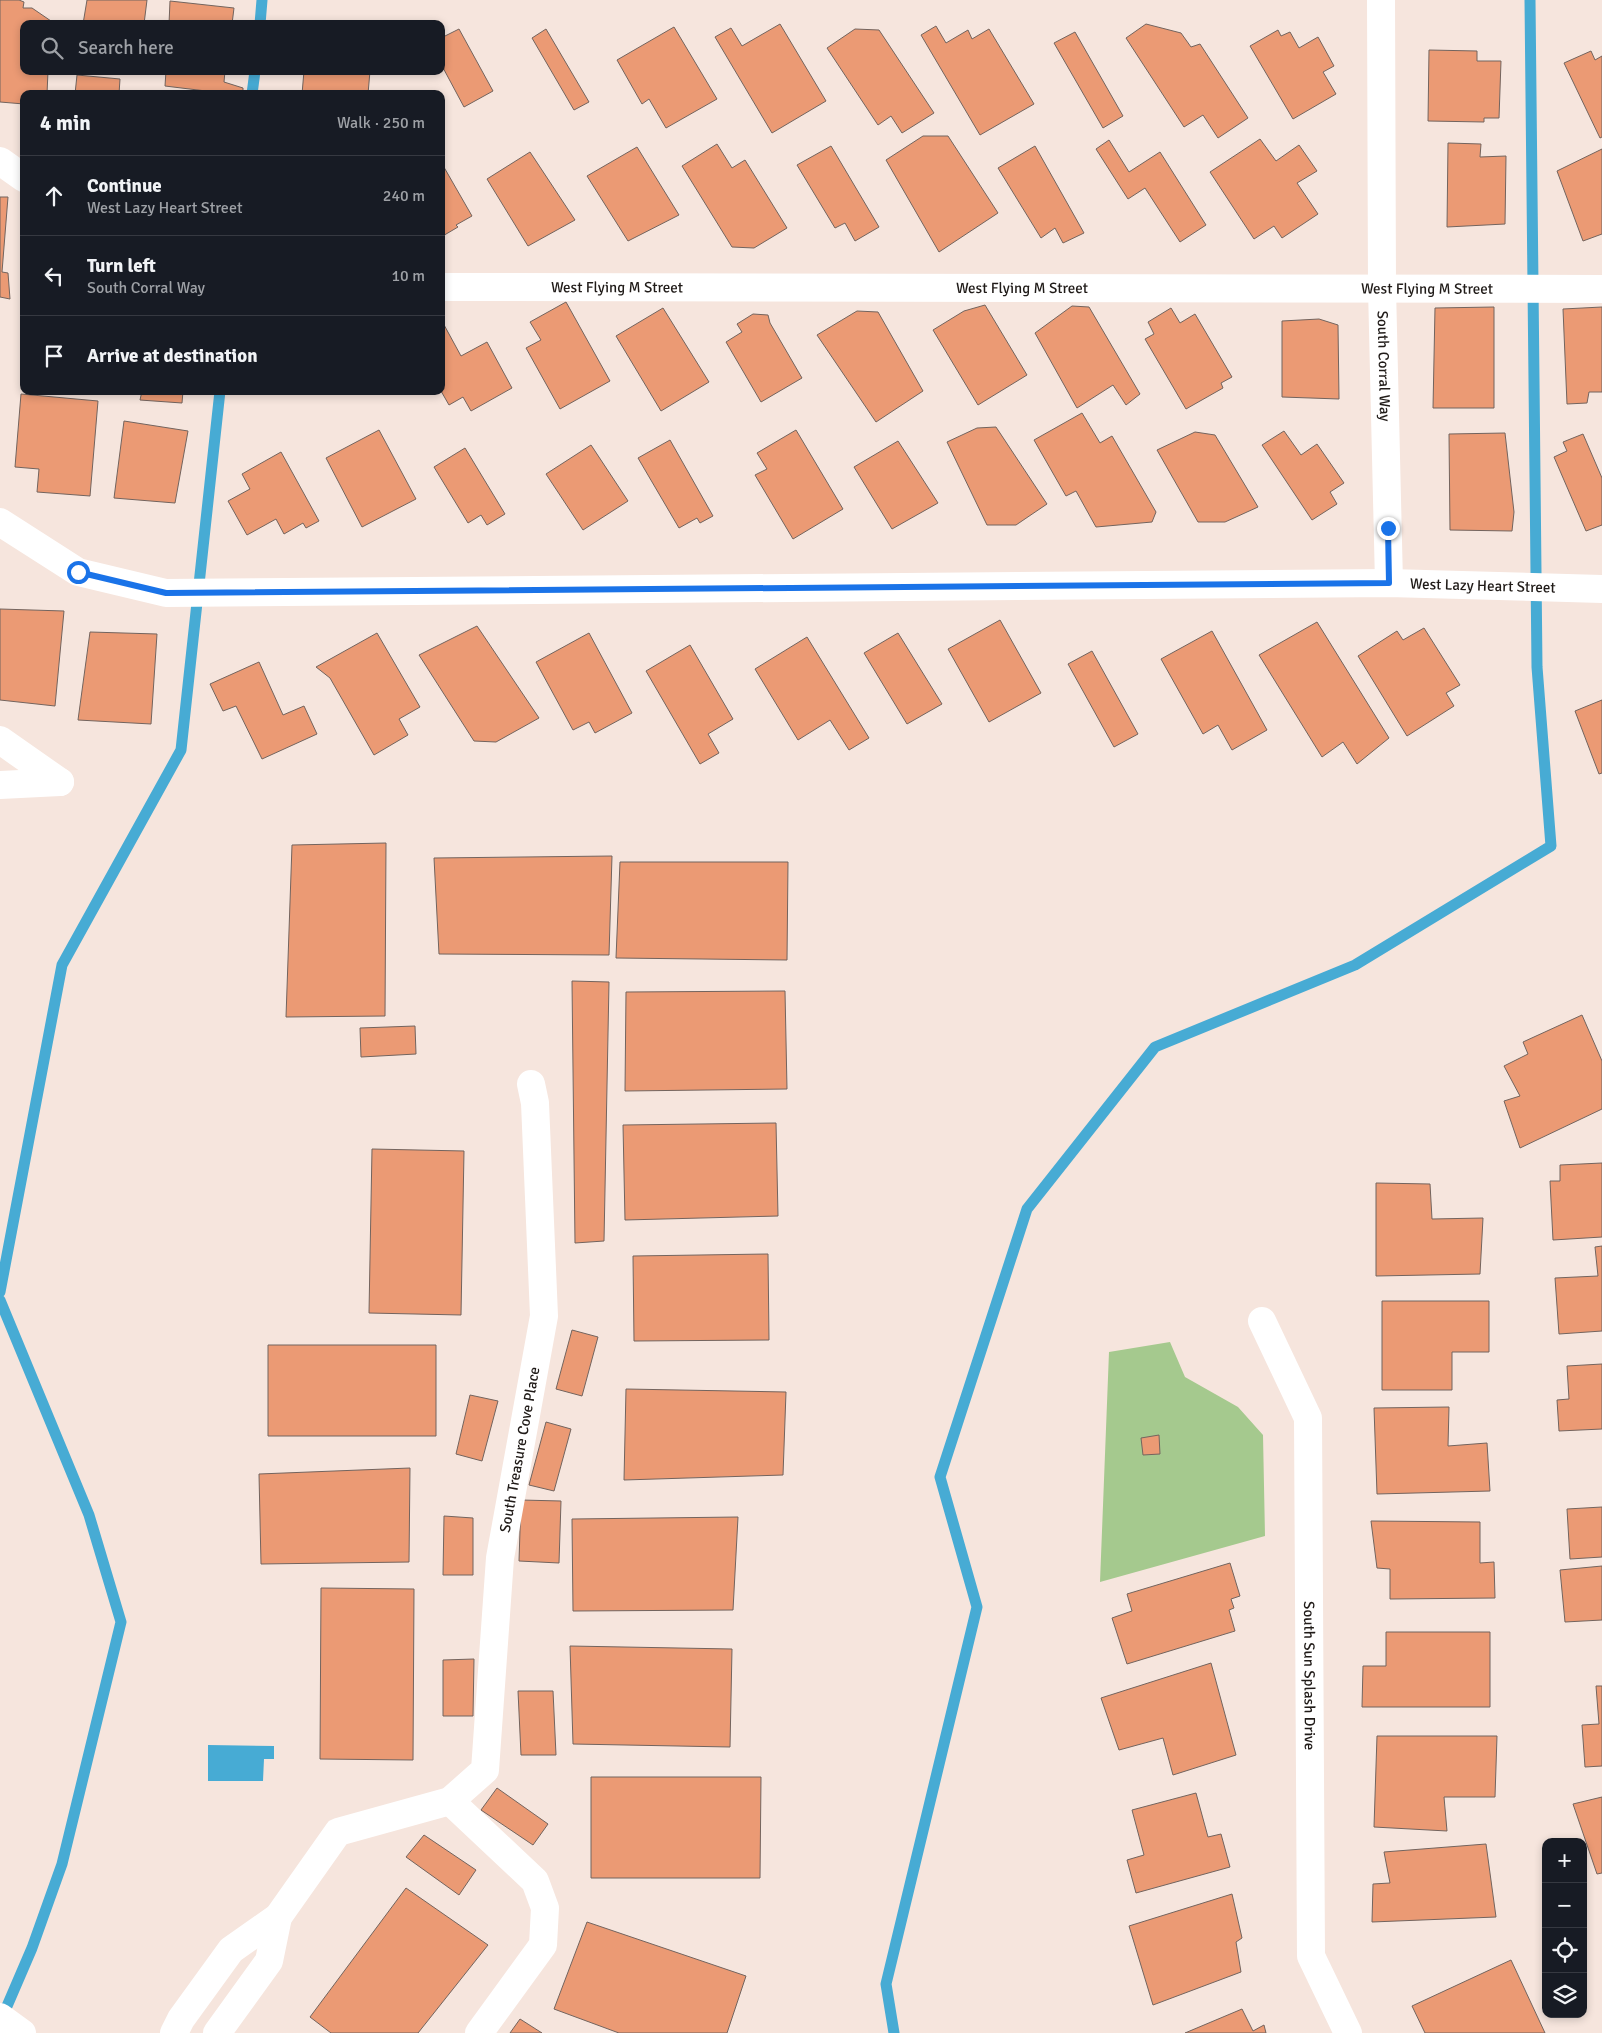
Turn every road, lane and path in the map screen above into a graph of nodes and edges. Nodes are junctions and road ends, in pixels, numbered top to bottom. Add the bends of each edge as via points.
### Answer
1 (1381, 0) edge
2 (0, 161) edge
3 (20, 175) edge
4 (445, 287) edge
5 (1382, 288) junction
6 (1602, 289) edge
7 (0, 522) edge
8 (1389, 583) junction
9 (1602, 589) edge
10 (0, 740) edge
11 (0, 785) edge
12 (531, 1084) dead end
13 (1262, 1321) dead end
14 (450, 1801) junction
15 (278, 1917) junction
16 (0, 2017) edge
17 (22, 2033) edge
18 (174, 2033) edge
19 (217, 2033) edge
20 (479, 2033) edge
21 (1348, 2033) edge

1 - 5 street, South Corral Way
2 - 3 street
4 - 5 street, West Flying M Street
5 - 6 street, West Flying M Street
5 - 8 street, South Corral Way
7 - 8 street, West Lazy Heart Street via 78,572 166,593
8 - 9 street, West Lazy Heart Street
10 - 11 street via 60,782
12 - 14 street, South Treasure Cove Place via 536,1103 544,1316 500,1558 485,1770
13 - 21 street, South Sun Splash Drive via 1308,1418 1311,1956
14 - 15 street, South Treasure Cove Place via 338,1832
14 - 20 street via 535,1881 545,1908 543,1945
15 - 18 street, South Treasure Cove Place via 231,1950
15 - 19 street, South Treasure Cove Place via 268,1961
16 - 17 street

